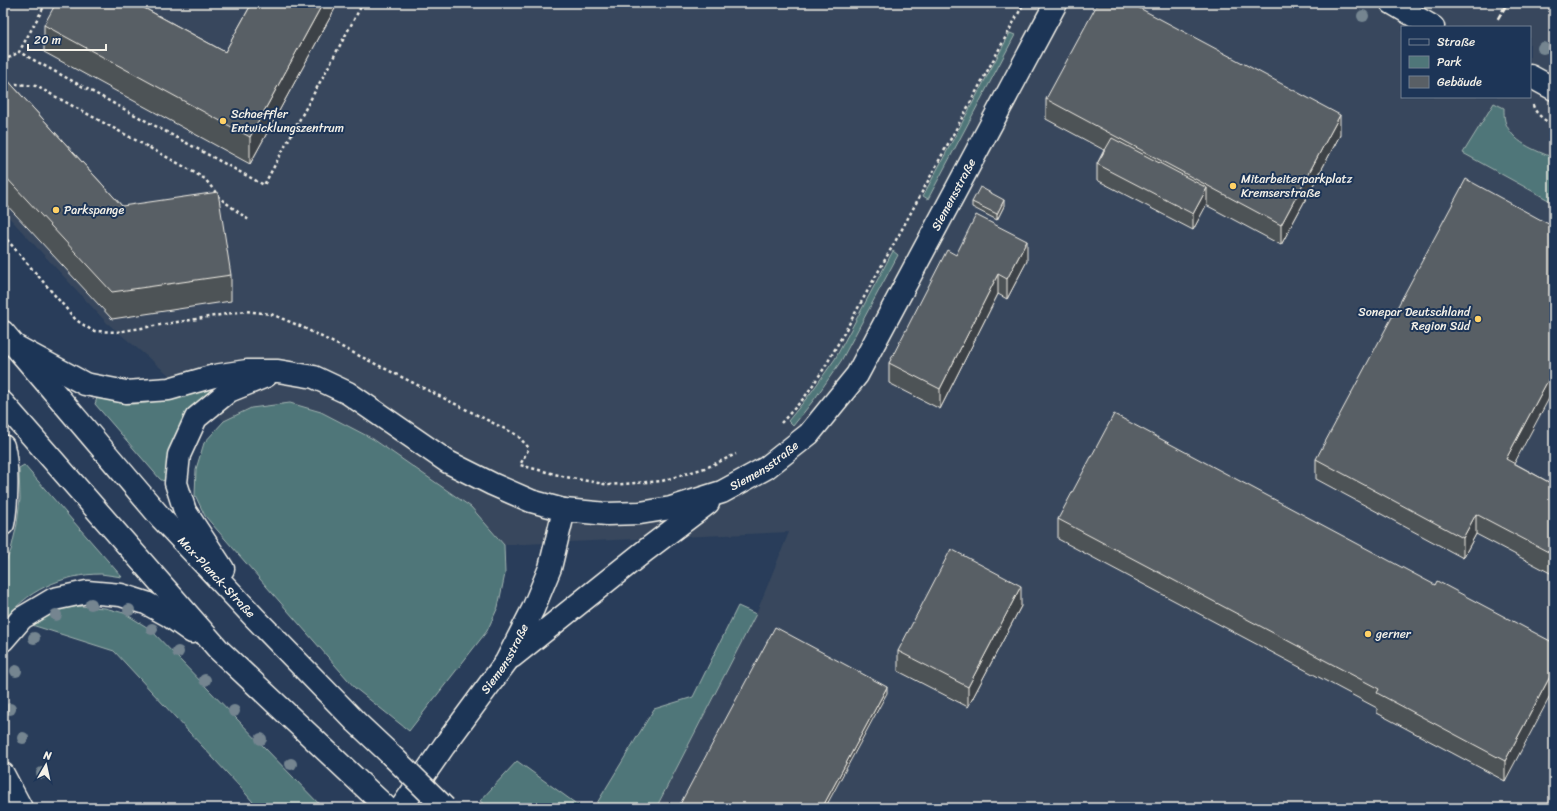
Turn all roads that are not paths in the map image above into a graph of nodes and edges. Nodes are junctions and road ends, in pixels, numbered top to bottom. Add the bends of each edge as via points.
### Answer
1 (1056, 3) edge
2 (1392, 3) edge
3 (1431, 26) edge
4 (1531, 77) edge
5 (1554, 89) edge
6 (8, 339) edge
7 (278, 371) junction
8 (3, 403) edge
9 (3, 446) edge
10 (722, 492) junction
11 (564, 510) junction
12 (3, 524) edge
13 (255, 618) junction
14 (3, 640) edge
15 (219, 650) junction
16 (506, 662) junction
17 (3, 774) edge
18 (21, 808) edge
19 (386, 808) edge
20 (401, 808) edge
21 (445, 808) edge

1 - 10 main road, Siemensstraße via 857,375 809,434 766,468
2 - 3 main road
4 - 5 main road
6 - 7 main road via 85,384 126,392 169,389 214,376 247,371
6 - 13 main road, Max-Planck-Straße via 162,519
7 - 11 main road via 314,377 348,393 448,462 531,501
7 - 13 main road via 229,391 196,418 179,455 176,483 185,511
8 - 15 main road
9 - 12 main road via 6,478 6,511
10 - 11 main road, Siemensstraße via 671,508 640,513 607,514
10 - 16 main road
11 - 16 main road, Siemensstraße via 550,568 533,610
13 - 21 main road, Max-Planck-Straße, bridge via 356,722
14 - 15 main road via 22,618 54,599 87,592 121,595 146,603
15 - 19 main road
16 - 20 main road, Siemensstraße
17 - 18 main road

